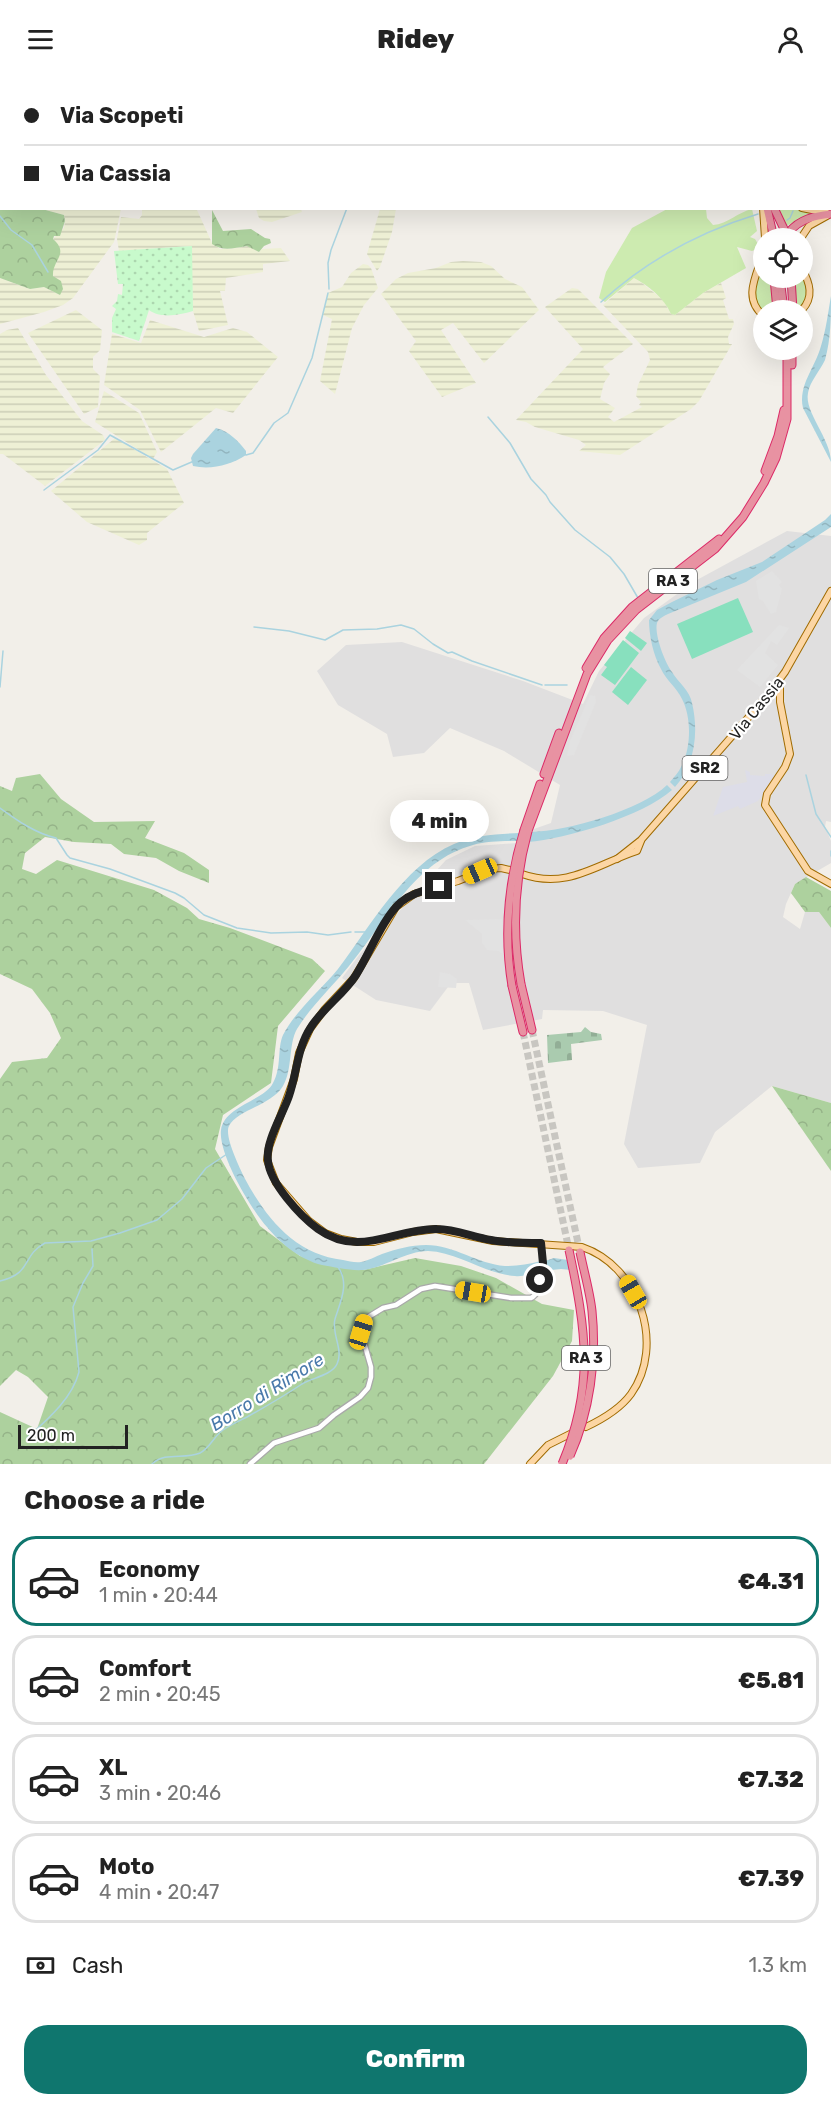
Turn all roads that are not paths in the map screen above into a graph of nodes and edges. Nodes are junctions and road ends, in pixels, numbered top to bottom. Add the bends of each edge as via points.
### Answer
1 (765, 210) edge
2 (766, 210) edge
3 (775, 210) edge
4 (812, 210) edge
5 (831, 214) edge
6 (765, 228) edge
7 (771, 228) edge
8 (784, 228) edge
9 (793, 228) edge
10 (808, 228) edge
11 (786, 360) edge
12 (791, 360) edge
13 (788, 385) junction
14 (831, 591) edge
15 (780, 680) junction
16 (773, 689) junction
17 (780, 699) junction
18 (526, 830) junction
19 (510, 870) dead end
20 (522, 874) dead end
21 (831, 884) edge
22 (532, 1030) tunnel mouth
23 (523, 1032) tunnel mouth
24 (541, 1243) junction
25 (569, 1250) tunnel mouth
26 (580, 1252) tunnel mouth
27 (586, 1427) dead end
28 (572, 1433) dead end
29 (250, 1464) edge
30 (530, 1464) edge
31 (562, 1464) edge
32 (567, 1464) edge

1 - 6 main road
2 - 7 highway
3 - 8 highway
4 - 5 main road
5 - 9 highway via 807,218
5 - 10 main road
11 - 13 highway, RA 3
12 - 13 highway
13 - 18 highway, RA 3 via 787,419 780,444 752,504 715,549 636,610 608,640 587,674
14 - 15 main road, Via Cassia / SR2
15 - 16 main road, Via Cassia / SR2
15 - 17 main road
16 - 17 main road via 778,690
16 - 20 main road, Via Cassia / SR2 via 635,848 588,872 559,879 542,880
17 - 21 main road via 790,751 767,794 768,812 808,871
18 - 22 highway, RA 3, bridge via 515,910 516,948
18 - 23 highway, RA 3, bridge via 513,866 507,910 507,949
19 - 24 main road via 488,868 414,894 396,907 354,978 310,1029 267,1160 276,1183 309,1221 341,1239 374,1242 436,1229 494,1241
24 - 27 main road via 577,1246 596,1253 627,1281 640,1302 646,1353 637,1383 625,1401
24 - 29 street via 543,1263 538,1292 531,1299 435,1286 421,1289 365,1319 361,1332 371,1367 368,1388 319,1428 273,1443
25 - 31 highway, RA 3, bridge via 582,1312 586,1364 579,1416
26 - 32 highway, RA 3, bridge via 592,1309 593,1357 584,1419
28 - 30 main road via 548,1445

